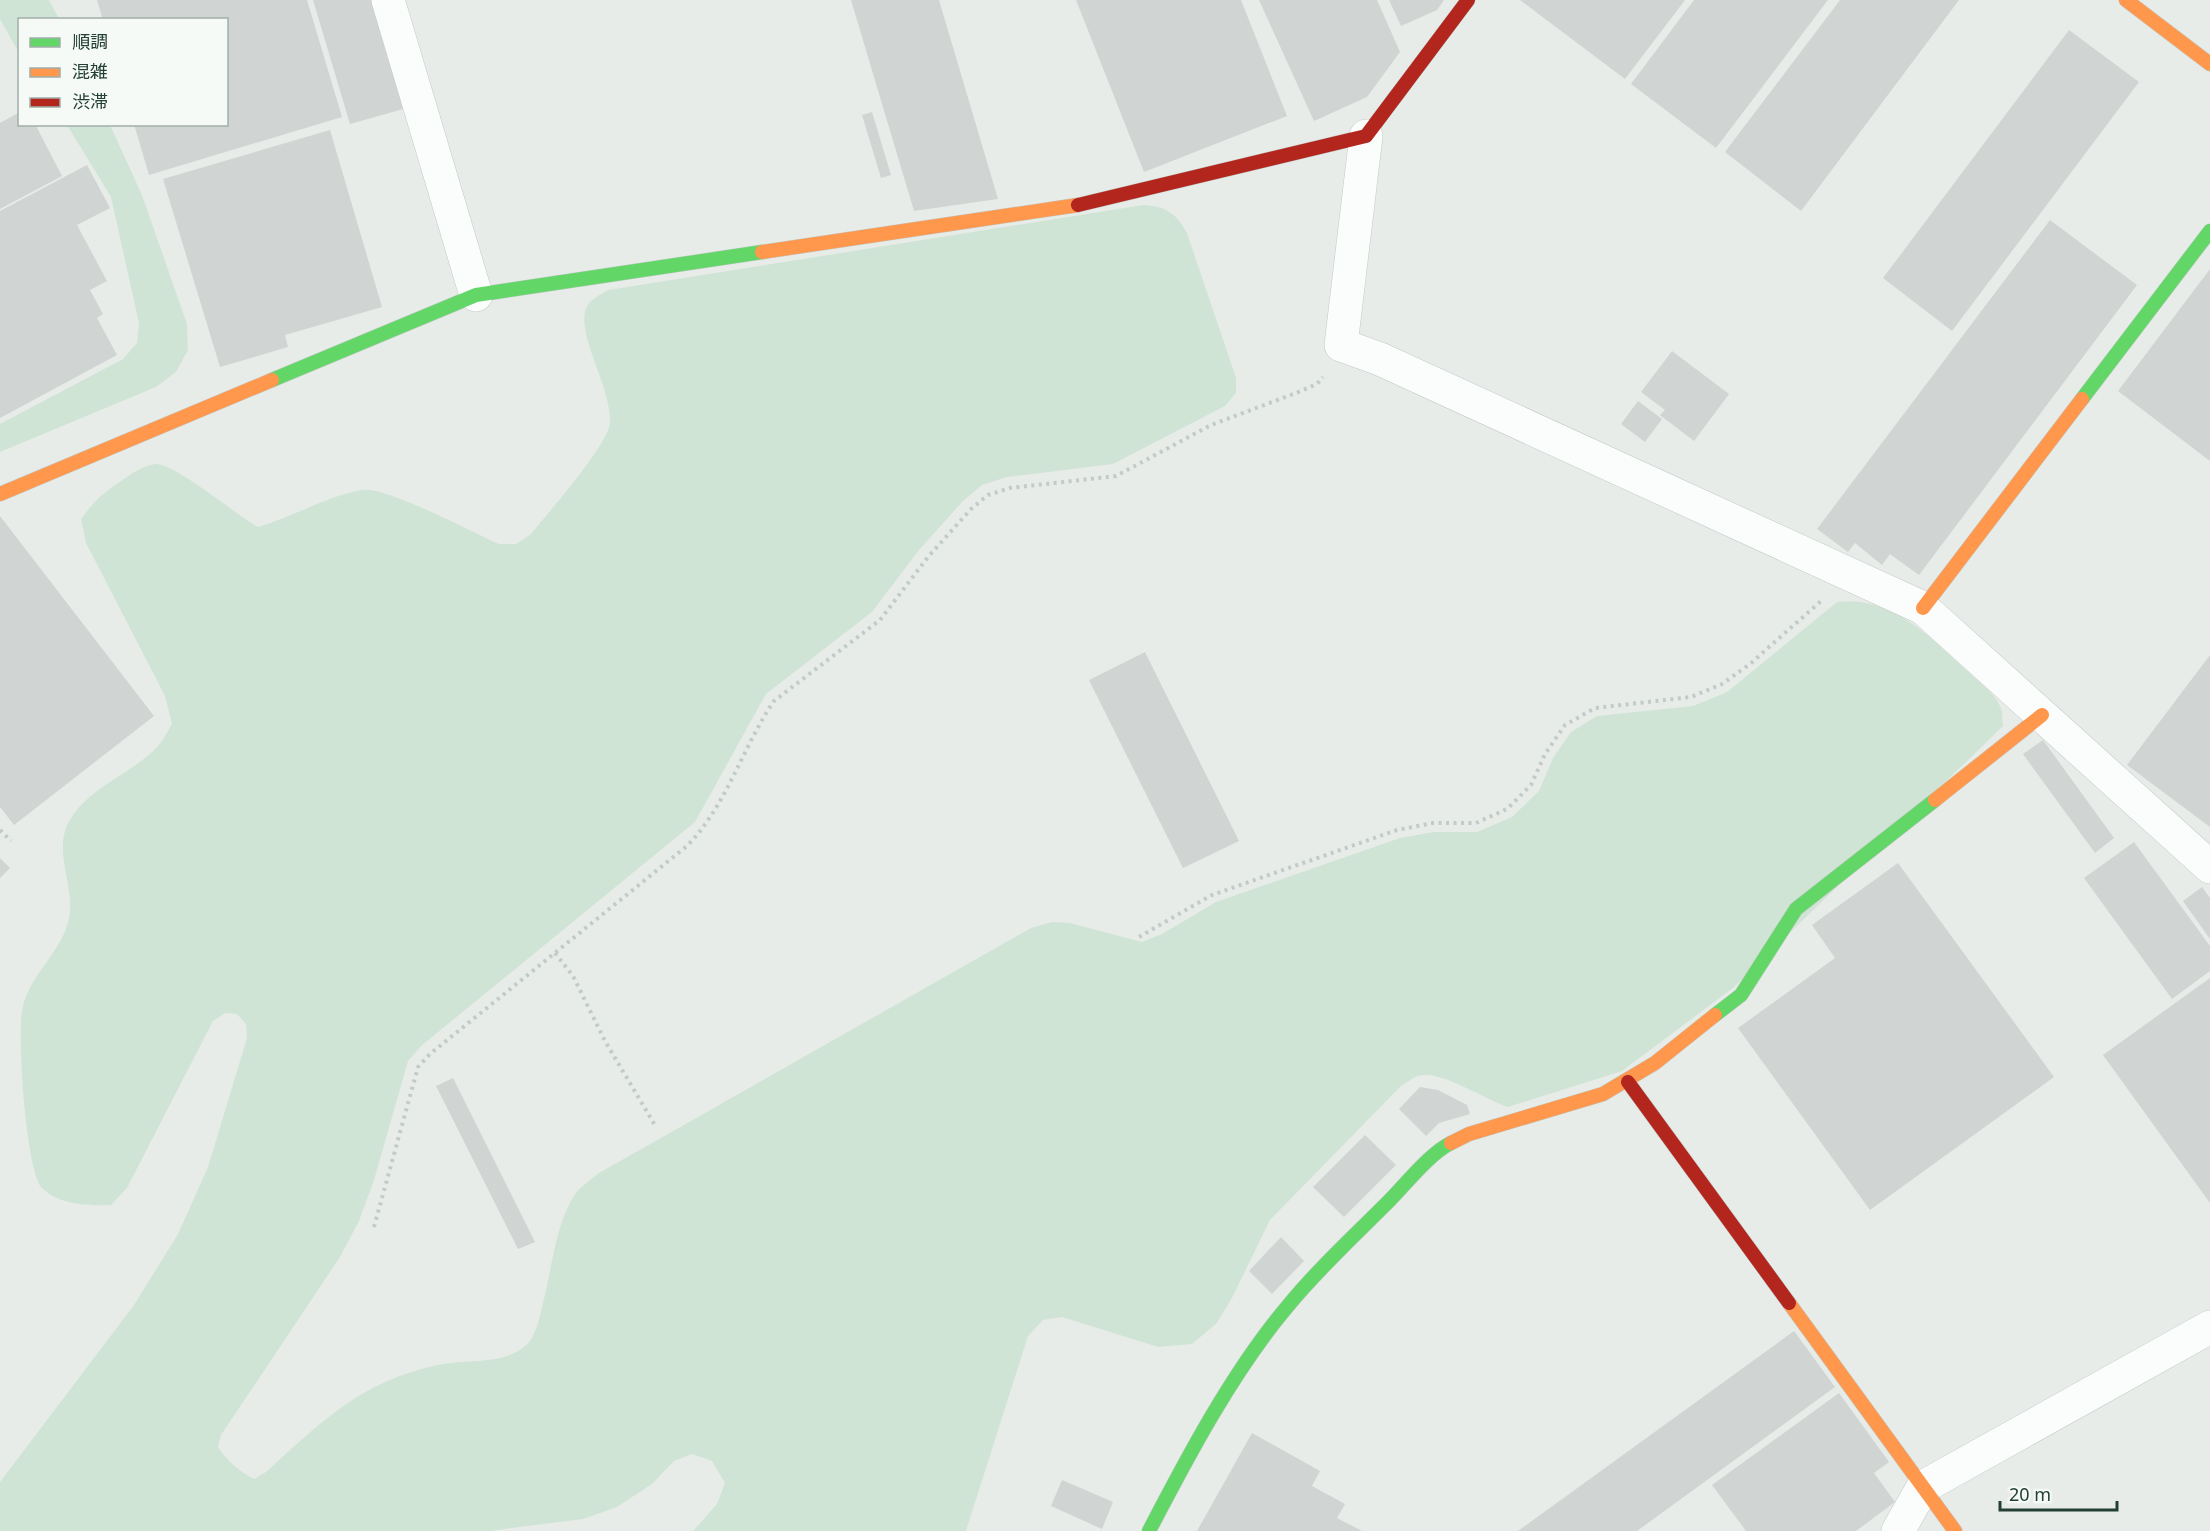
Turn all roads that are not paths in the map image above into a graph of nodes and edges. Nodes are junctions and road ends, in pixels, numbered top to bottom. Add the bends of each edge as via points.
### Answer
1 (388, 0) edge
2 (1468, 0) edge
3 (2126, 0) edge
4 (2210, 64) edge
5 (1365, 136) junction
6 (2210, 231) edge
7 (476, 295) junction
8 (0, 494) edge
9 (1923, 608) junction
10 (2042, 715) junction
11 (2210, 867) edge
12 (1628, 1082) junction
13 (2210, 1327) edge
14 (1923, 1487) junction
15 (1149, 1531) edge
16 (1898, 1531) edge
17 (1955, 1531) edge

1 - 7 street
2 - 5 street
3 - 4 street
5 - 7 street via 1079,205
5 - 9 street via 1341,345 1380,359
6 - 9 street
7 - 8 street
9 - 10 street
10 - 11 street
10 - 12 street via 1796,909 1741,995
12 - 14 street
12 - 15 street via 1575,1105 1469,1134 1446,1145 1428,1161 1312,1278 1261,1341 1186,1460
13 - 14 street
14 - 16 street
14 - 17 street

